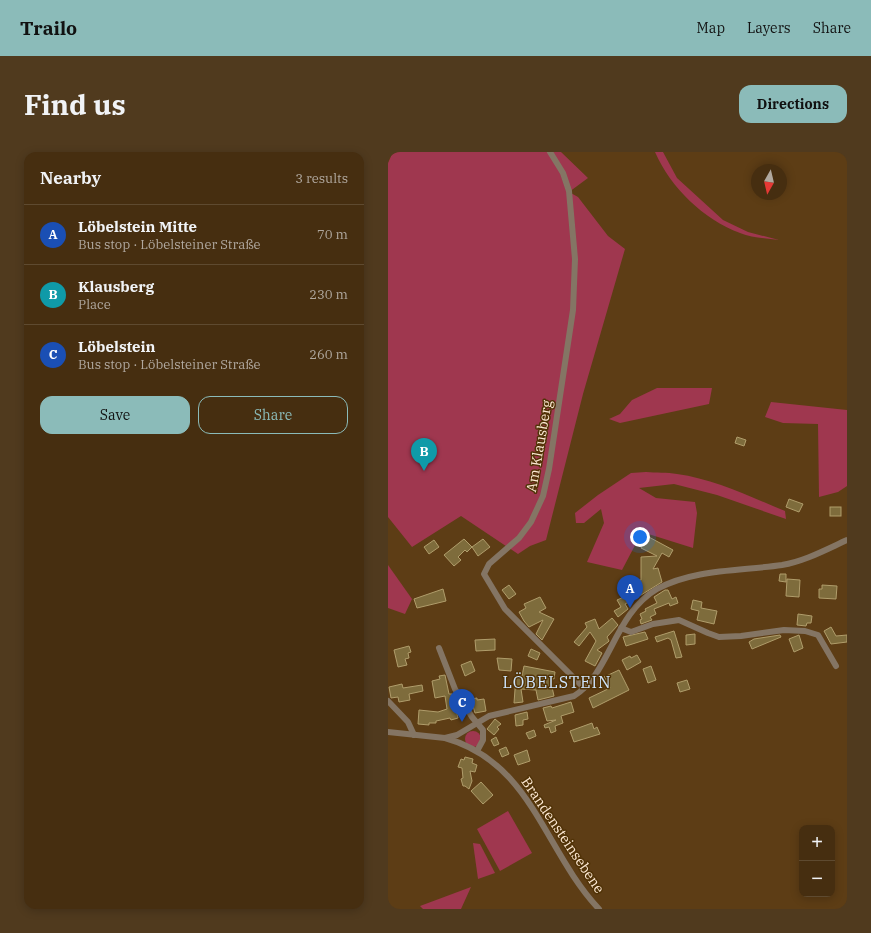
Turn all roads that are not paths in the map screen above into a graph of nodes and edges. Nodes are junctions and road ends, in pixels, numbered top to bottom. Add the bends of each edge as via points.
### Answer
1 (550, 152) edge
2 (847, 540) edge
3 (620, 628) junction
4 (439, 648) dead end
5 (836, 666) dead end
6 (584, 688) junction
7 (388, 701) edge
8 (477, 723) junction
9 (388, 732) edge
10 (414, 735) junction
11 (445, 738) junction
12 (477, 751) junction
13 (600, 909) edge

1 - 6 street, Am Klausberg via 563,173 569,192 575,281 549,469 543,496 531,522 519,538 489,564 484,578 505,609
2 - 3 street via 797,561 761,568 712,572 667,585 635,608
3 - 5 street via 631,632 653,624 679,620 708,634 719,636 741,636 775,630 805,631 818,635
3 - 6 street via 592,679
4 - 8 street via 455,689
6 - 8 street via 564,699 503,712
7 - 10 street via 408,722
8 - 11 street via 457,735
8 - 12 street via 484,737
9 - 10 street
10 - 11 street
11 - 12 street, Brandensteinsebene
12 - 13 street, Brandensteinsebene via 498,766 524,794 577,881

